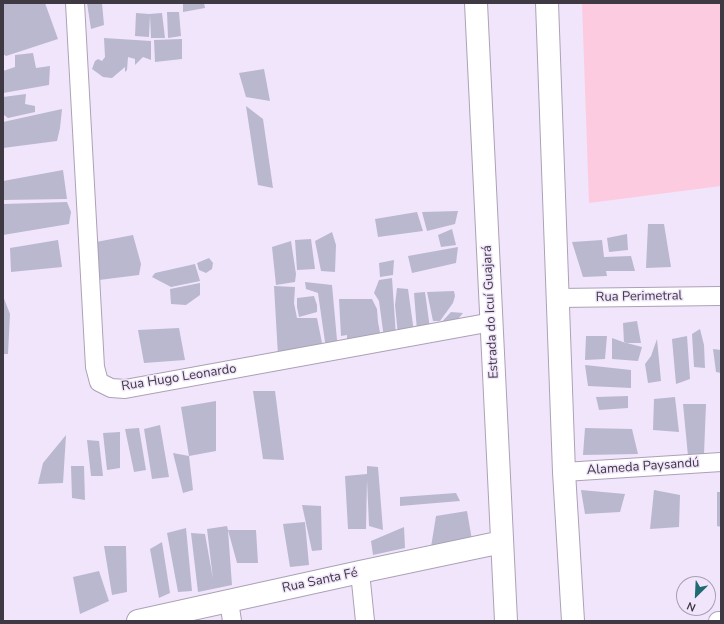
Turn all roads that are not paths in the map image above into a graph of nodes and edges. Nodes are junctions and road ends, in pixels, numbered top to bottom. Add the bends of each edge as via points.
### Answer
1 (75, 3) edge
2 (476, 3) edge
3 (547, 3) edge
4 (721, 296) edge
5 (558, 298) junction
6 (492, 322) junction
7 (721, 462) edge
8 (564, 472) junction
9 (502, 542) junction
10 (360, 572) junction
11 (231, 611) edge
12 (138, 621) edge
13 (364, 621) edge
14 (506, 621) edge
15 (573, 621) edge
16 (718, 621) edge
17 (721, 621) edge

1 - 6 street, Rua Hugo Leonardo via 95,368 99,382 111,388 125,389
2 - 6 main road, Estrada do Icuí Guajará
3 - 5 main road
4 - 5 street, Rua Perimetral
5 - 8 main road
6 - 9 main road, Estrada do Icuí Guajará
7 - 8 street, Alameda Paysandú
8 - 15 main road
9 - 10 main road, Rua Santa Fé
9 - 14 main road, Estrada do Icuí Guajará
10 - 11 main road, Rua Santa Fé
10 - 13 street
11 - 12 main road, Rua Santa Fé
16 - 17 street

